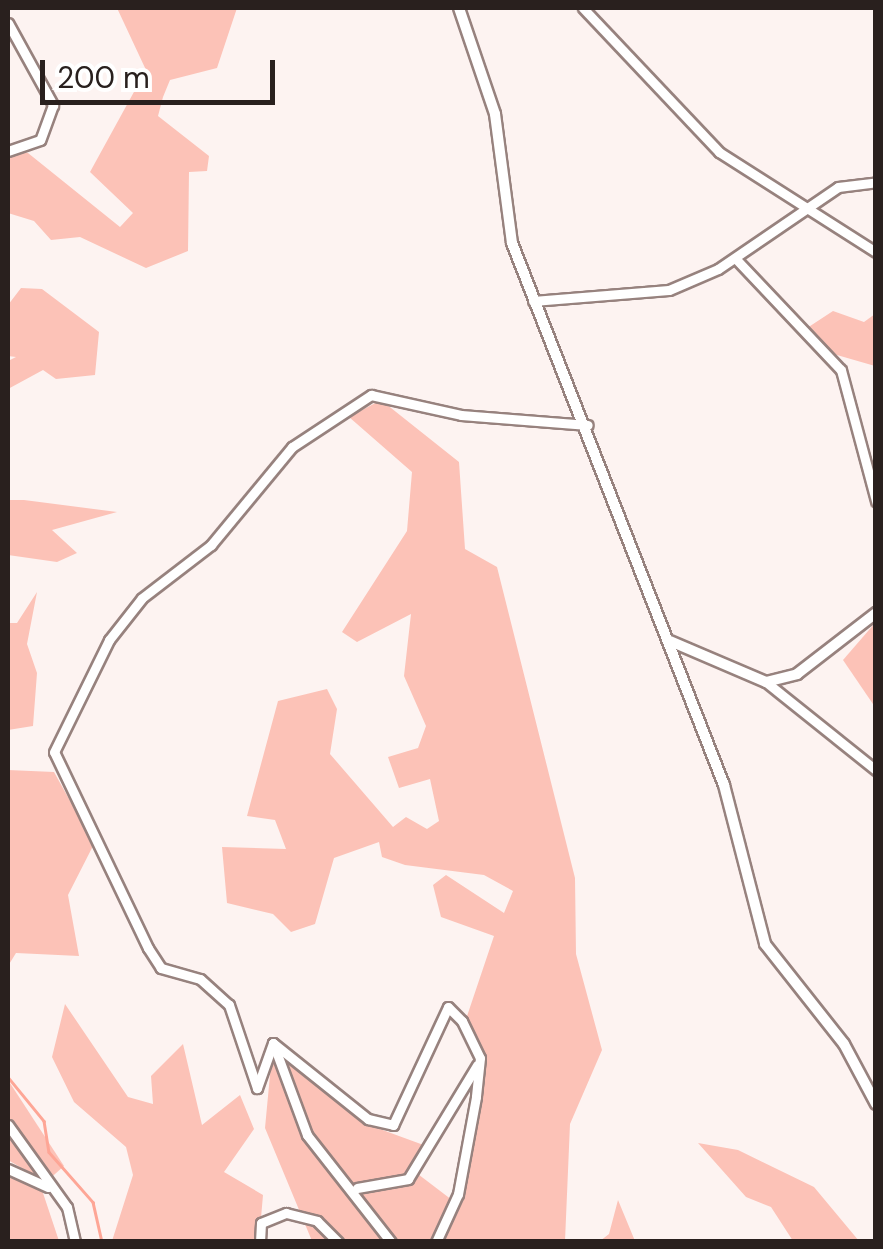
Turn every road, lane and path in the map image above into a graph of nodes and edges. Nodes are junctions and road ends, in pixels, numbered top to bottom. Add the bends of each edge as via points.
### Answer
1 (459, 8) edge
2 (582, 8) edge
3 (8, 23) edge
4 (8, 151) edge
5 (876, 182) edge
6 (809, 204) junction
7 (876, 252) edge
8 (735, 258) junction
9 (532, 300) junction
10 (588, 425) junction
11 (876, 501) edge
12 (876, 613) edge
13 (670, 642) junction
14 (766, 682) junction
15 (876, 770) edge
16 (273, 1044) junction
17 (480, 1058) junction
18 (876, 1104) edge
19 (8, 1125) edge
20 (8, 1170) edge
21 (48, 1187) junction
22 (357, 1188) junction
23 (75, 1242) edge
24 (260, 1242) edge
25 (338, 1242) edge
26 (390, 1242) edge
27 (436, 1242) edge

1 - 9 street via 495,114 512,243
2 - 6 street via 719,152
3 - 4 street via 53,105 40,140
5 - 6 street via 838,187
6 - 7 street
6 - 8 street
8 - 9 street via 669,290
8 - 11 street via 842,370
9 - 10 street
10 - 13 street
10 - 16 street via 462,415 371,395 292,447 211,545 142,598 108,640 54,752 148,948 161,968 200,979 229,1005 257,1088
12 - 14 street via 797,674
13 - 14 street
13 - 18 street via 739,827 765,944 844,1044
14 - 15 street
16 - 17 street via 381,1125 405,1108 448,1007
16 - 22 street via 307,1135
17 - 22 street via 408,1179
17 - 27 street via 458,1194
19 - 21 street
20 - 21 street
21 - 23 street via 67,1207
22 - 26 street
24 - 25 street via 266,1218 286,1214 316,1222

